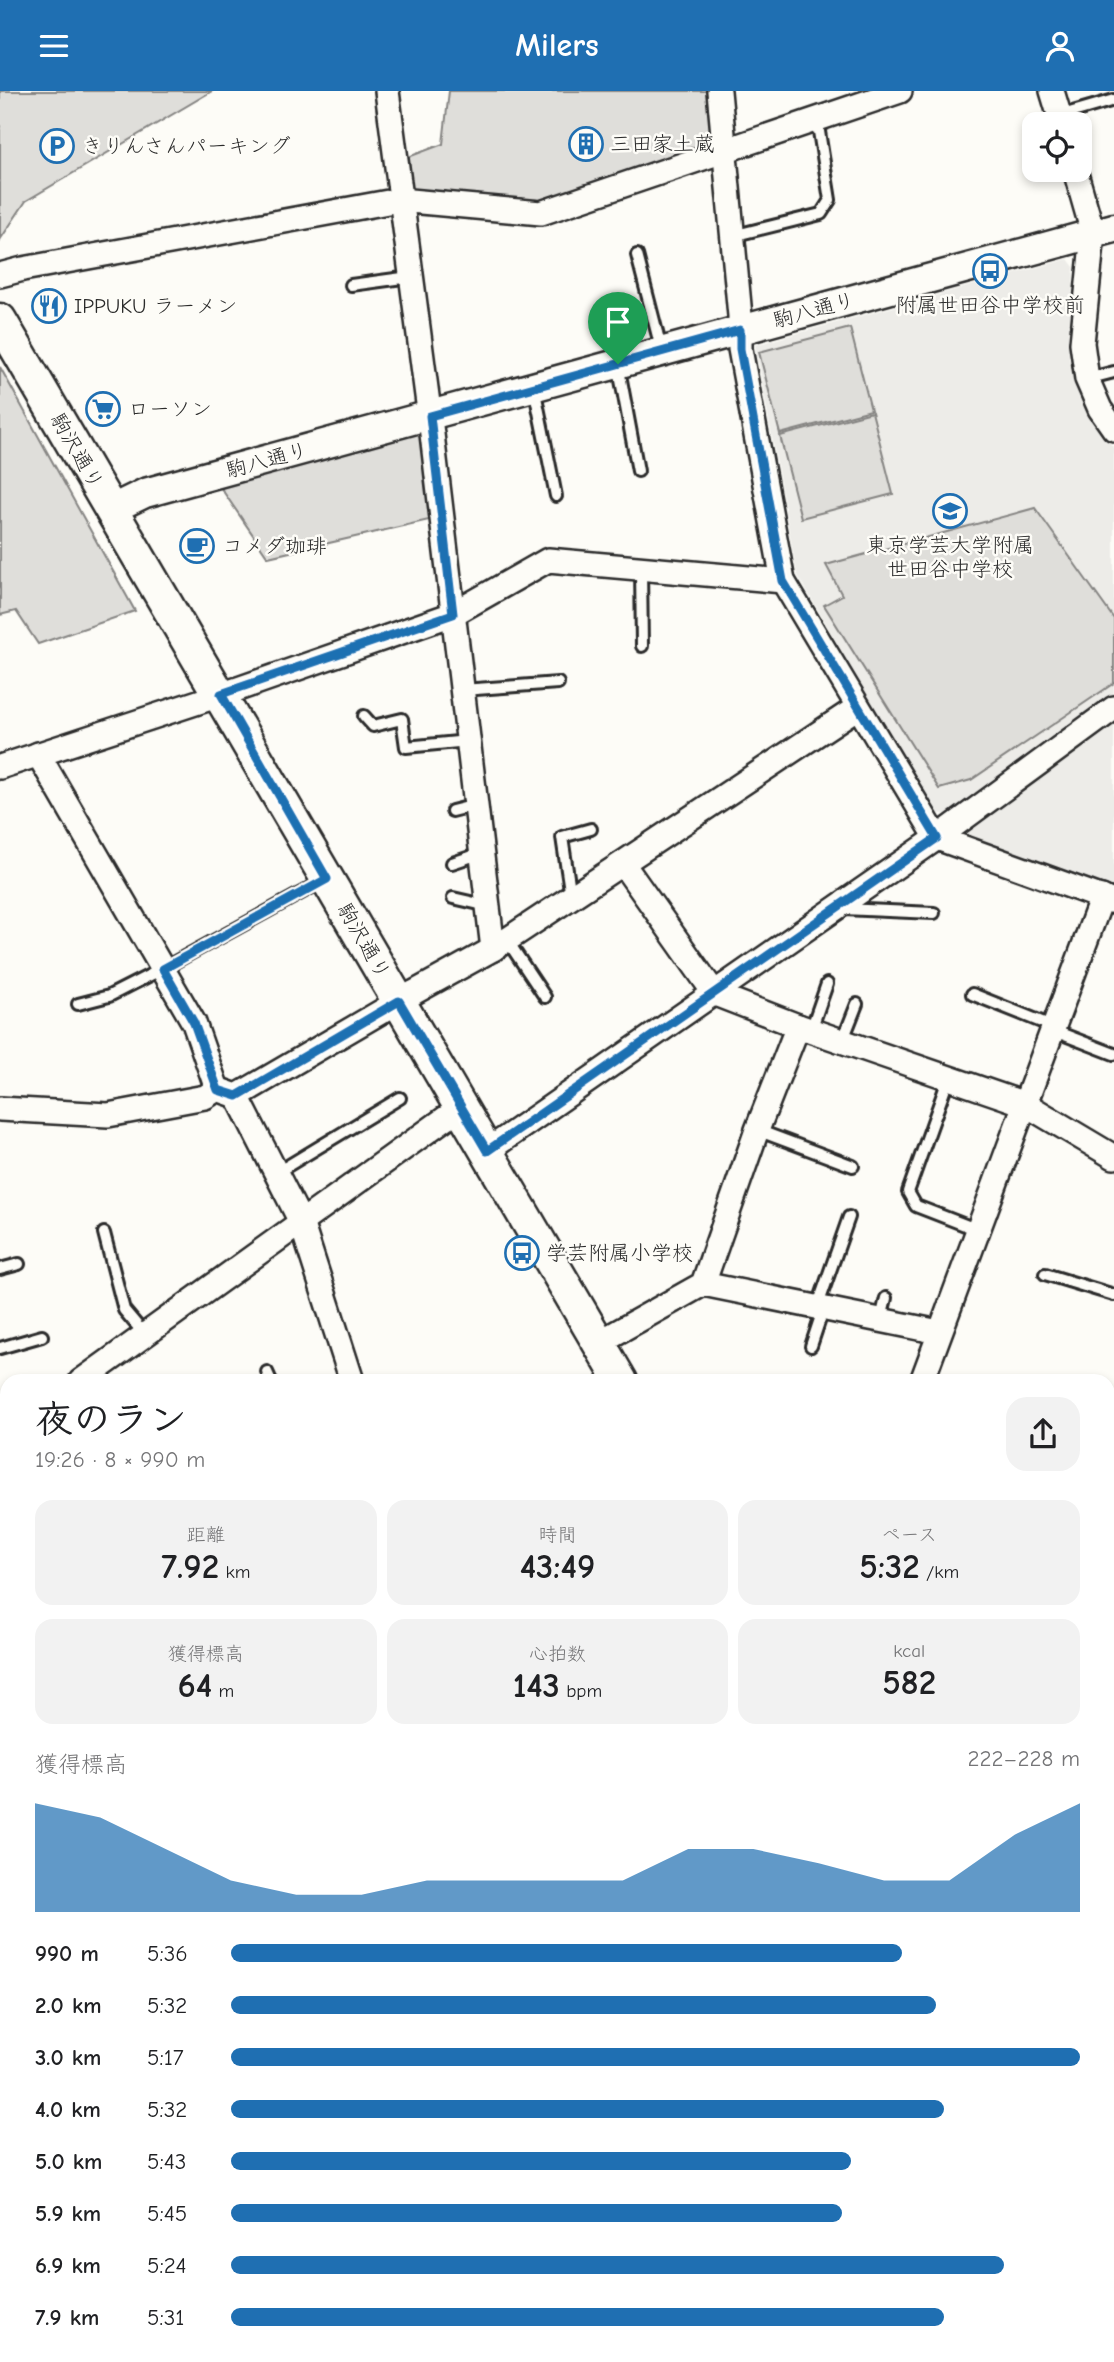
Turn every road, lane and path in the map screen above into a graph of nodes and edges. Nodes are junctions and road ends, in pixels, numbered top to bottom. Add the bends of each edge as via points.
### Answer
1 (387, 91) edge
2 (719, 91) edge
3 (900, 91) edge
4 (1052, 91) edge
5 (1114, 100) edge
6 (1059, 112) edge
7 (1082, 112) edge
8 (817, 120) junction
9 (724, 151) junction
10 (1081, 182) edge
11 (400, 201) junction
12 (1104, 231) edge
13 (732, 236) junction
14 (637, 255) dead end
15 (0, 275) edge
16 (410, 277) junction
17 (351, 285) dead end
18 (0, 320) edge
19 (740, 330) junction
20 (662, 352) junction
21 (618, 364) junction
22 (1114, 372) edge
23 (1087, 379) junction
24 (534, 387) junction
25 (430, 416) junction
26 (1114, 429) edge
27 (638, 471) dead end
28 (556, 496) dead end
29 (112, 509) junction
30 (641, 568) junction
31 (783, 581) junction
32 (453, 614) junction
33 (642, 646) dead end
34 (558, 683) dead end
35 (462, 690) junction
36 (221, 694) junction
37 (858, 707) junction
38 (1114, 708) edge
39 (364, 716) dead end
40 (468, 741) junction
41 (38, 754) junction
42 (0, 767) edge
43 (476, 805) junction
44 (452, 811) dead end
45 (591, 829) dead end
46 (937, 838) junction
47 (482, 853) junction
48 (452, 863) dead end
49 (624, 865) junction
50 (327, 879) junction
51 (453, 898) dead end
52 (571, 898) junction
53 (1108, 899) edge
54 (488, 906) junction
55 (837, 908) junction
56 (934, 913) dead end
57 (500, 945) junction
58 (163, 969) junction
59 (827, 984) dead end
60 (715, 994) junction
61 (972, 994) dead end
62 (545, 997) dead end
63 (399, 1001) junction
64 (78, 1004) dead end
65 (857, 1005) dead end
66 (805, 1028) junction
67 (1053, 1028) junction
68 (842, 1042) junction
69 (1114, 1054) edge
70 (949, 1077) junction
71 (227, 1093) junction
72 (400, 1098) dead end
73 (1025, 1104) junction
74 (461, 1107) junction
75 (0, 1109) edge
76 (757, 1130) junction
77 (487, 1151) junction
78 (1114, 1157) edge
79 (853, 1166) dead end
80 (276, 1173) junction
81 (849, 1217) dead end
82 (301, 1222) junction
83 (978, 1230) junction
84 (104, 1233) dead end
85 (19, 1264) dead end
86 (0, 1269) edge
87 (1045, 1273) dead end
88 (703, 1283) junction
89 (1114, 1295) edge
90 (820, 1309) junction
91 (939, 1332) junction
92 (145, 1335) junction
93 (42, 1336) dead end
94 (598, 1343) junction
95 (811, 1346) dead end
96 (0, 1348) edge
97 (91, 1374) edge
98 (347, 1374) edge
99 (617, 1374) edge
100 (924, 1374) edge

1 - 11 street
2 - 9 street
3 - 8 street
4 - 6 street
5 - 7 lane
8 - 9 street
8 - 13 lane via 830,200 821,214
9 - 11 street via 541,213
9 - 13 street
10 - 12 street
11 - 15 street
11 - 16 street
12 - 19 street, 駒八通り
12 - 23 street via 1082,343
13 - 19 street
14 - 20 lane
16 - 17 lane
16 - 25 street
18 - 29 main road, 駒沢通り
19 - 20 street, 駒八通り
19 - 31 street
20 - 21 street, 駒八通り
21 - 24 street, 駒八通り
21 - 27 lane
22 - 23 lane
23 - 26 street
24 - 25 street, 駒八通り
24 - 28 lane
25 - 29 street, 駒八通り via 145,493
25 - 32 street
29 - 36 main road, 駒沢通り
30 - 31 street
30 - 32 street via 548,561
30 - 33 lane
31 - 37 street
32 - 35 street
32 - 36 street
34 - 35 lane
35 - 40 street
36 - 41 street
36 - 50 main road, 駒沢通り
37 - 46 street
37 - 49 street
38 - 46 street
39 - 40 lane via 373,726 402,719 406,747
40 - 43 street
41 - 42 street
41 - 58 street
43 - 44 lane
43 - 47 street
45 - 52 lane via 562,837
46 - 53 street
46 - 55 street
47 - 48 lane
47 - 54 street
49 - 52 street
49 - 60 street
50 - 58 lane
50 - 63 main road, 駒沢通り
51 - 54 lane
52 - 57 street
53 - 67 street
54 - 57 street
55 - 56 lane
55 - 60 street
57 - 62 lane
57 - 63 street
58 - 64 lane via 108,996
58 - 71 street
59 - 66 lane
60 - 66 street
60 - 77 street
61 - 67 lane
63 - 71 street
63 - 74 main road, 駒沢通り
65 - 68 lane
66 - 68 street
66 - 76 street
67 - 69 lane
67 - 73 street
68 - 70 street
70 - 73 street
70 - 83 lane via 908,1192 916,1206
71 - 75 street via 108,1115
71 - 80 street
72 - 80 lane
73 - 78 street
73 - 83 street
74 - 77 main road, 駒沢通り
74 - 82 street
76 - 79 lane
76 - 88 street
77 - 94 main road, 駒沢通り
80 - 82 street
81 - 90 lane
82 - 92 street
82 - 98 street
83 - 91 street
84 - 92 lane via 124,1310
85 - 86 lane
87 - 89 lane
88 - 90 street
88 - 94 street
90 - 91 street via 883,1308
90 - 95 lane
91 - 100 street
92 - 97 street
93 - 96 lane
94 - 99 main road, 駒沢通り

